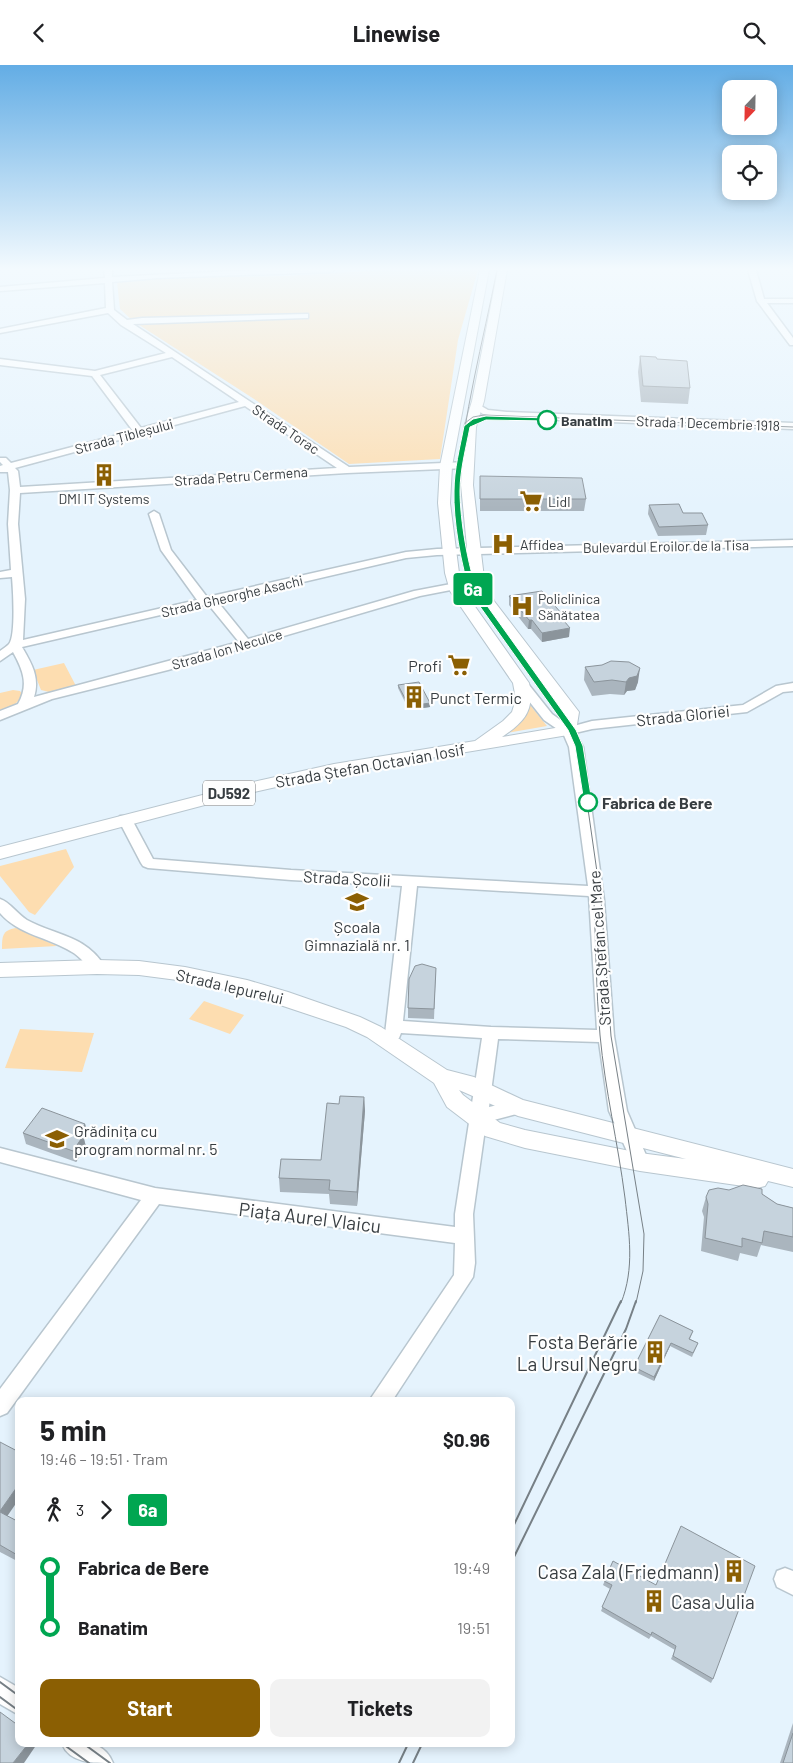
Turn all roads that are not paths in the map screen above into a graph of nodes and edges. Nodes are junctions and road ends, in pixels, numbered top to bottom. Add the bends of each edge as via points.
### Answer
1 (165, 349) edge
2 (469, 349) edge
3 (487, 349) edge
4 (173, 354) junction
5 (0, 363) edge
6 (95, 374) junction
7 (247, 403) junction
8 (476, 406) junction
9 (793, 426) edge
10 (139, 432) junction
11 (0, 458) edge
12 (467, 465) junction
13 (446, 466) junction
14 (5, 467) edge
15 (347, 470) junction
16 (15, 490) junction
17 (154, 514) dead end
18 (793, 543) edge
19 (450, 552) junction
20 (474, 552) junction
21 (16, 573) junction
22 (0, 575) edge
23 (456, 586) junction
24 (208, 601) junction
25 (246, 643) junction
26 (15, 645) junction
27 (0, 657) edge
28 (521, 683) junction
29 (793, 687) edge
30 (32, 690) junction
31 (48, 696) junction
32 (23, 706) junction
33 (0, 715) edge
34 (568, 731) junction
35 (479, 745) junction
36 (125, 819) junction
37 (0, 853) edge
38 (410, 882) junction
39 (596, 891) junction
40 (0, 904) edge
41 (97, 967) junction
42 (0, 970) edge
43 (491, 1033) junction
44 (393, 1035) junction
45 (606, 1036) junction
46 (441, 1077) junction
47 (482, 1091) junction
48 (518, 1107) junction
49 (478, 1118) junction
50 (628, 1136) junction
51 (0, 1155) edge
52 (640, 1162) junction
53 (793, 1178) edge
54 (793, 1183) edge
55 (155, 1196) junction
56 (465, 1236) junction
57 (381, 1397) edge
58 (0, 1405) edge
59 (0, 1689) edge
60 (15, 1700) edge
61 (78, 1747) edge
62 (100, 1763) edge

1 - 4 street, Strada Torac
2 - 13 main road
3 - 8 main road, Strada Ștefan cel Mare
4 - 6 street
4 - 7 street, Strada Torac
5 - 6 street
6 - 10 street
7 - 10 street, Strada Țibleșului
7 - 15 street, Strada Torac
8 - 9 street, Strada 1 Decembrie 1918 via 486,412 507,415
8 - 12 main road, Strada Ștefan cel Mare via 470,427
10 - 14 street, Strada Țibleșului
11 - 14 street
12 - 13 street, Strada Petru Cermena
12 - 20 main road, Strada Ștefan cel Mare
13 - 15 street, Strada Petru Cermena
13 - 19 main road via 444,503
14 - 16 street via 14,474
15 - 16 street, Strada Petru Cermena
16 - 21 street
17 - 24 street via 166,551
18 - 20 street, Bulevardul Eroilor de la Tisa
19 - 20 street, Bulevardul Eroilor de la Tisa
19 - 23 main road
19 - 24 street, Strada Gheorghe Asachi via 406,555
20 - 34 main road, Strada Ștefan cel Mare via 477,578 487,602 571,712
21 - 22 street
21 - 26 street via 18,636
23 - 25 street, Strada Ion Neculce via 418,593
23 - 28 main road via 462,600
24 - 25 street
24 - 26 street, Strada Gheorghe Asachi
25 - 31 street, Strada Ion Neculce
26 - 27 street
26 - 30 street via 28,670
28 - 34 street via 548,717
28 - 35 main road, Strada Ștefan Octavian Iosif / DJ592 via 524,699 521,709 508,725
29 - 34 street, Strada Gloriei via 780,689 744,708 592,725
30 - 31 street
30 - 32 street
31 - 32 street, Strada Ion Neculce
32 - 33 street, Strada Ion Neculce
34 - 35 main road, Strada Ștefan Octavian Iosif / DJ592
34 - 39 street, Strada Ștefan cel Mare via 579,759
35 - 36 main road, Strada Ștefan Octavian Iosif / DJ592 via 334,769
36 - 37 main road, Strada Ștefan Octavian Iosif / DJ592
36 - 38 street, Strada Școlii via 148,863
38 - 39 street, Strada Școlii
38 - 44 street
39 - 45 street, Strada Ștefan cel Mare
40 - 41 street via 11,917 86,952
41 - 42 main road, Strada Iepurelui
41 - 44 main road, Strada Iepurelui via 185,974 247,987
43 - 44 street
43 - 45 street
43 - 47 street
44 - 46 main road, Strada Iepurelui
45 - 50 street, Strada Ștefan cel Mare via 618,1111
46 - 47 main road, Strada Iepurelui
46 - 49 main road, Strada Iepurelui via 455,1101
47 - 48 main road, Strada Iepurelui
47 - 49 street
48 - 49 street
48 - 50 main road, Strada Iepurelui
49 - 52 main road, Strada Iepurelui via 493,1131
49 - 56 street via 464,1214
50 - 52 street, Strada Ștefan cel Mare
50 - 53 main road, Strada Iepurelui
51 - 55 street, Piața Aurel Vlaicu
52 - 54 main road, Strada Iepurelui
55 - 56 street, Piața Aurel Vlaicu
55 - 58 street
56 - 57 street via 465,1263 460,1284
59 - 60 street
61 - 62 street

